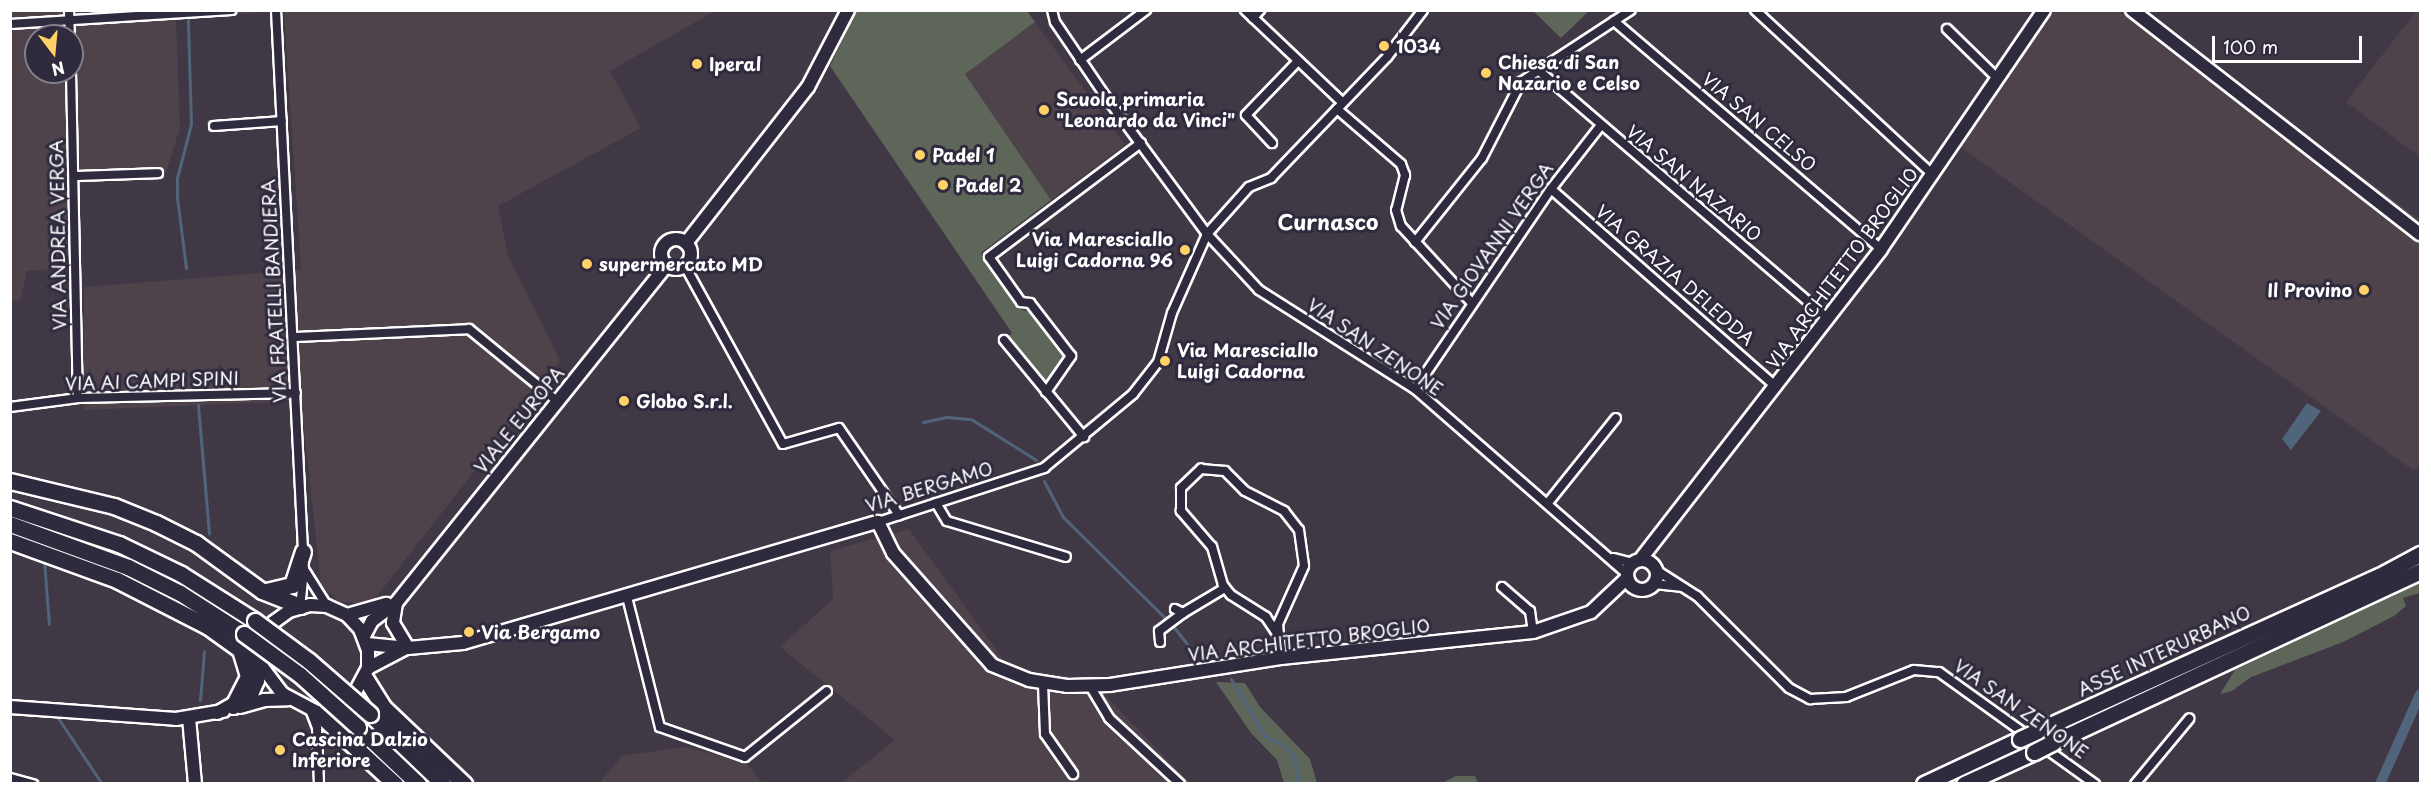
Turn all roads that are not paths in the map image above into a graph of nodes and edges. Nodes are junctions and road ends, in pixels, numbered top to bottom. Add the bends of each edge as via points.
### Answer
1 (69, 10) edge
2 (232, 10) edge
3 (276, 10) edge
4 (848, 10) edge
5 (1052, 10) edge
6 (1146, 10) edge
7 (1245, 10) edge
8 (1260, 10) edge
9 (1423, 10) edge
10 (1631, 10) edge
11 (1755, 10) edge
12 (2044, 10) edge
13 (2132, 10) edge
14 (1252, 18) junction
15 (69, 20) junction
16 (1614, 21) junction
17 (10, 24) edge
18 (69, 24) edge
19 (1947, 29) dead end
20 (1080, 60) junction
21 (1298, 61) junction
22 (1538, 70) junction
23 (1998, 79) junction
24 (71, 84) edge
25 (1340, 105) junction
26 (282, 121) junction
27 (1601, 125) junction
28 (214, 126) dead end
29 (1142, 143) junction
30 (1272, 143) dead end
31 (158, 173) dead end
32 (1933, 175) junction
33 (74, 176) junction
34 (1551, 189) junction
35 (1207, 234) junction
36 (2421, 234) edge
37 (1415, 242) junction
38 (686, 243) junction
39 (1881, 249) junction
40 (666, 266) junction
41 (685, 266) junction
42 (1471, 303) junction
43 (1829, 319) junction
44 (294, 337) junction
45 (1004, 340) dead end
46 (1776, 387) junction
47 (1415, 389) junction
48 (1047, 392) junction
49 (296, 393) junction
50 (78, 398) junction
51 (557, 401) junction
52 (10, 407) edge
53 (1616, 418) dead end
54 (1084, 436) junction
55 (10, 481) edge
56 (936, 503) junction
57 (1547, 504) junction
58 (10, 508) edge
59 (899, 515) junction
60 (878, 522) junction
61 (10, 524) edge
62 (1658, 540) junction
63 (10, 541) edge
64 (2421, 544) edge
65 (303, 552) junction
66 (2421, 554) edge
67 (1066, 557) dead end
68 (1609, 557) junction
69 (1637, 561) junction
70 (1655, 568) junction
71 (304, 570) junction
72 (2421, 571) edge
73 (1627, 576) junction
74 (2382, 583) junction
75 (1654, 584) junction
76 (1502, 587) dead end
77 (1685, 587) junction
78 (1225, 588) junction
79 (1635, 589) junction
80 (262, 591) junction
81 (627, 597) junction
82 (398, 599) junction
83 (1609, 599) junction
84 (300, 606) junction
85 (327, 606) junction
86 (347, 615) junction
87 (1533, 632) junction
88 (1278, 635) junction
89 (365, 640) junction
90 (1160, 642) dead end
91 (408, 648) junction
92 (240, 650) junction
93 (1281, 658) junction
94 (260, 664) junction
95 (367, 673) junction
96 (1043, 684) junction
97 (1090, 686) junction
98 (828, 691) dead end
99 (288, 699) junction
100 (233, 706) junction
101 (10, 707) edge
102 (315, 712) junction
103 (217, 713) junction
104 (189, 718) junction
105 (2189, 719) dead end
106 (1074, 774) dead end
107 (10, 778) edge
108 (33, 783) edge
109 (195, 783) edge
110 (320, 783) edge
111 (395, 783) edge
112 (418, 783) edge
113 (443, 783) edge
114 (464, 783) edge
115 (1180, 783) edge
116 (1924, 783) edge
117 (1964, 783) edge
118 (2096, 783) edge
119 (2135, 783) edge

1 - 15 street
2 - 15 street
3 - 26 street, VIA FRATELLI BANDIERA
4 - 38 street via 808,87
5 - 20 street, VIA SAN ZENONE
6 - 20 street
7 - 14 street
8 - 14 street
9 - 25 street via 1387,57
10 - 16 street
11 - 32 street
12 - 23 street, VIA ARCHITETTO BROGLIO
13 - 36 street
14 - 21 street
15 - 17 street
15 - 18 street
16 - 22 street
16 - 39 street, VIA SAN CELSO
19 - 23 street
20 - 29 street, VIA SAN ZENONE
21 - 25 street
21 - 30 street via 1246,115
22 - 27 street, VIA SAN NAZARIO
22 - 37 street via 1512,95 1482,158
23 - 32 street, VIA ARCHITETTO BROGLIO
24 - 33 street, VIA ANDREA VERGA
25 - 35 street via 1271,178 1249,187
25 - 37 street via 1401,164 1405,175 1395,210 1401,226
26 - 28 street
26 - 44 street, VIA FRATELLI BANDIERA
27 - 34 street, VIA GIOVANNI VERGA
27 - 43 street, VIA SAN NAZARIO
29 - 35 street, VIA SAN ZENONE
29 - 48 street via 989,257 1021,302 1030,303 1071,356
31 - 33 street
32 - 39 street, VIA ARCHITETTO BROGLIO
33 - 50 street, VIA ANDREA VERGA
34 - 42 street, VIA GIOVANNI VERGA
34 - 46 street, VIA GRAZIA DELEDDA
35 - 47 street, VIA SAN ZENONE via 1259,290
35 - 54 street via 1152,373
37 - 42 street
38 - 40 street via 673,239 665,243 660,252
38 - 41 street via 691,253
39 - 43 street, VIA ARCHITETTO BROGLIO
40 - 41 street via 676,270
40 - 51 street, VIALE EUROPA
41 - 59 street via 783,444 839,428
42 - 47 street, VIA GIOVANNI VERGA
43 - 46 street, VIA ARCHITETTO BROGLIO
44 - 49 street, VIA FRATELLI BANDIERA
44 - 51 street via 469,329
45 - 48 street
46 - 62 street, VIA ARCHITETTO BROGLIO
47 - 57 street, VIA SAN ZENONE
48 - 54 street
49 - 50 street, VIA AI CAMPI SPINI
49 - 65 street, VIA FRATELLI BANDIERA
50 - 52 street, VIA AI CAMPI SPINI
51 - 82 street, VIALE EUROPA
53 - 57 street
54 - 56 street, VIA BERGAMO via 1044,468
55 - 80 highway via 114,506 156,523 196,543
56 - 59 street, VIA BERGAMO
56 - 67 street via 947,521
57 - 68 street, VIA SAN ZENONE
58 - 113 highway, bridge via 119,544 181,574 309,661
59 - 60 street, VIA BERGAMO
60 - 81 street, VIA BERGAMO
60 - 96 street, VIA ARCHITETTO BROGLIO via 893,553 974,649 992,665
61 - 112 highway, bridge via 128,567 180,592 300,675
62 - 69 street, VIA ARCHITETTO BROGLIO
62 - 70 street, VIA ARCHITETTO BROGLIO
63 - 92 highway via 117,580 207,626
64 - 74 highway
65 - 71 street, VIA FRATELLI BANDIERA
65 - 80 highway via 292,585 281,591
66 - 74 highway, ASSE INTERURBANO
68 - 69 street, VIA SAN ZENONE
68 - 73 street, VIA SAN ZENONE
69 - 70 street
69 - 73 street
70 - 75 street
70 - 77 street, VIA SAN ZENONE
71 - 84 street, VIA FRATELLI BANDIERA
71 - 85 street, VIA FRATELLI BANDIERA
72 - 74 highway, ASSE INTERURBANO
73 - 79 street
73 - 83 street, VIA ARCHITETTO BROGLIO
74 - 116 highway, ASSE INTERURBANO, bridge
74 - 117 highway, ASSE INTERURBANO, bridge
75 - 77 street
75 - 79 street via 1645,590
76 - 87 street via 1530,611
77 - 118 street, VIA SAN ZENONE via 1789,688 1810,699 1846,697 1908,671 1939,672
78 - 88 street via 1242,604 1266,617
78 - 88 street via 1212,547 1181,511 1181,488 1201,469 1225,471 1245,491 1284,511 1299,530 1304,566 1281,614
78 - 90 street via 1179,611 1158,631
79 - 83 street, VIA ARCHITETTO BROGLIO
80 - 84 highway
81 - 91 street, VIA BERGAMO via 463,643
81 - 98 street via 660,727 745,757
82 - 86 street, VIALE EUROPA via 368,612
82 - 89 street, VIALE EUROPA via 372,621
82 - 91 street via 393,623
83 - 87 street, VIA ARCHITETTO BROGLIO via 1573,620
84 - 85 street
84 - 94 street via 270,627 261,645
85 - 86 street
86 - 89 street
87 - 93 street, VIA ARCHITETTO BROGLIO
88 - 93 street
89 - 91 street, VIA BERGAMO
89 - 95 street
91 - 95 street, VIA BERGAMO
92 - 94 highway
92 - 100 highway via 247,681
93 - 97 street, VIA ARCHITETTO BROGLIO
94 - 99 street
94 - 100 street via 256,687
95 - 102 street via 348,702
95 - 114 highway via 383,707
96 - 97 street, VIA ARCHITETTO BROGLIO
96 - 106 street via 1044,734
97 - 115 street via 1109,718
99 - 102 street
99 - 103 street via 264,700
100 - 103 street
101 - 104 street
102 - 110 street
102 - 111 highway
103 - 104 street
104 - 109 street
105 - 119 street
107 - 108 street

